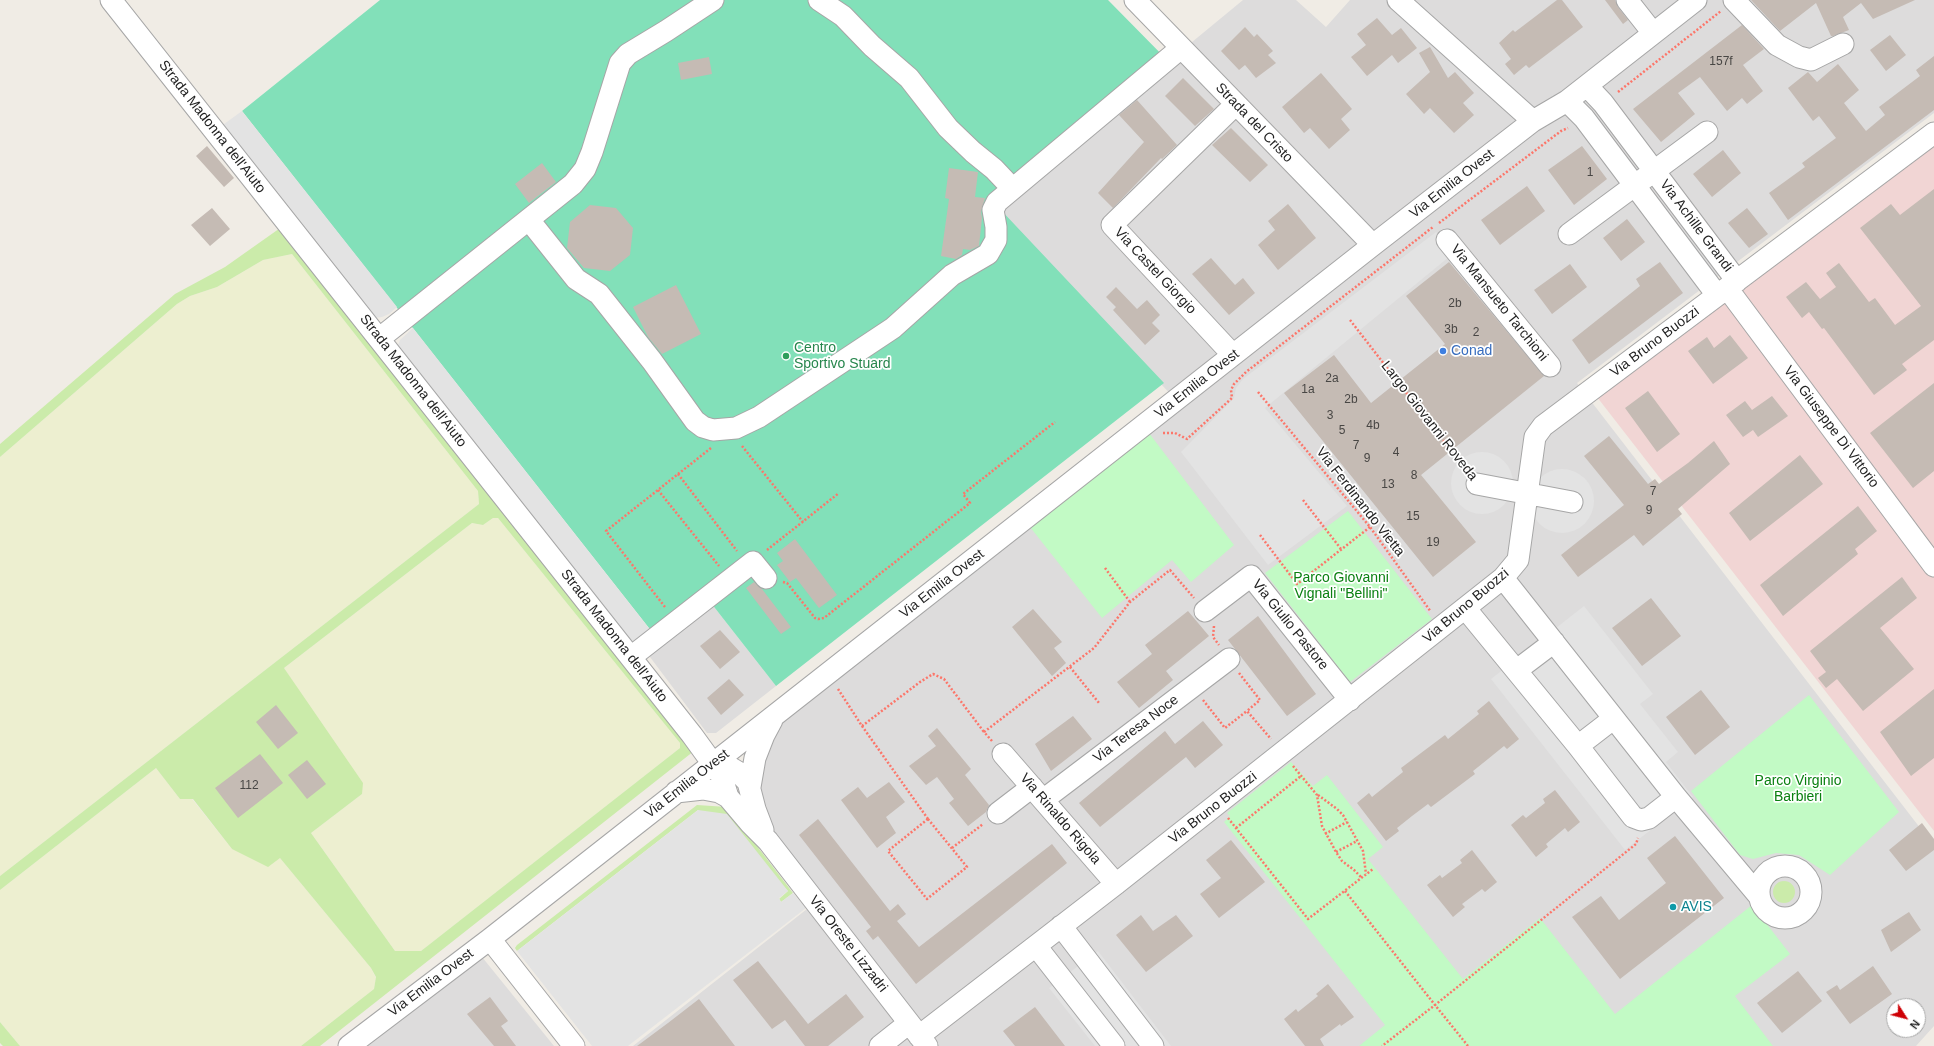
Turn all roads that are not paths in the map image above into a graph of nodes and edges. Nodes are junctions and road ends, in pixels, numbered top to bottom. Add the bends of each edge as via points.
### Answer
1 (111, 0) edge
2 (713, 0) edge
3 (819, 0) edge
4 (1135, 0) edge
5 (1398, 0) edge
6 (1627, 0) edge
7 (1696, 0) edge
8 (1734, 0) edge
9 (1653, 33) junction
10 (1843, 44) dead end
11 (1182, 48) junction
12 (1587, 86) junction
13 (1567, 101) junction
14 (1236, 104) junction
15 (1533, 121) junction
16 (1707, 132) dead end
17 (1934, 134) edge
18 (1654, 171) junction
19 (1635, 186) junction
20 (1012, 188) junction
21 (529, 220) junction
22 (1569, 234) dead end
23 (1447, 240) dead end
24 (1373, 245) junction
25 (1727, 288) junction
26 (380, 338) junction
27 (1233, 355) junction
28 (1550, 366) dead end
29 (1477, 484) road end
30 (1527, 494) junction
31 (1572, 502) dead end
32 (1934, 566) edge
33 (772, 577) road end
34 (1503, 578) junction
35 (1465, 608) junction
36 (1205, 611) dead end
37 (1554, 642) junction
38 (631, 657) junction
39 (1229, 658) dead end
40 (1517, 670) junction
41 (1350, 700) junction
42 (778, 712) junction
43 (1613, 719) junction
44 (1578, 746) junction
45 (1003, 754) dead end
46 (715, 762) junction
47 (750, 787) junction
48 (676, 792) junction
49 (1038, 793) junction
50 (728, 797) junction
51 (1676, 797) junction
52 (998, 813) road end
53 (768, 841) junction
54 (1734, 866) junction
55 (1766, 873) junction
56 (1116, 884) junction
57 (1758, 896) junction
58 (1061, 926) junction
59 (490, 939) junction
60 (1036, 946) junction
61 (918, 1035) edge
62 (349, 1046) edge
63 (574, 1046) edge
64 (880, 1046) edge
65 (1114, 1046) edge
66 (1153, 1046) edge

1 - 26 street, Strada Madonna dell'Aiuto
2 - 21 street via 623,58 585,169 565,191
3 - 20 street via 847,20 909,78 948,128
4 - 11 street, Strada del Cristo
5 - 15 street
6 - 9 street
7 - 9 street, Via Emilia Ovest
8 - 10 street via 1777,45 1798,56 1811,60
9 - 12 street, Via Emilia Ovest
11 - 14 street, Strada del Cristo
11 - 20 street
12 - 13 street, Via Emilia Ovest
12 - 18 street, Via Achille Grandi via 1603,103
13 - 15 street, Via Emilia Ovest
13 - 19 street, Via Achille Grandi via 1584,118
14 - 24 street, Strada del Cristo
14 - 27 street, Via Castel Giorgio via 1112,225
15 - 24 street, Via Emilia Ovest
16 - 18 street, Via Achille Grandi
17 - 25 street, Via Bruno Buozzi
18 - 19 street, Via Achille Grandi
18 - 25 street, Via Achille Grandi
19 - 22 street, Via Achille Grandi
19 - 25 street, Via Achille Grandi
20 - 21 street via 993,207 996,240 988,254 952,275 893,328 765,413 742,426 720,430 703,427 695,421 599,294 576,279
21 - 26 street
23 - 28 street, Via Mansueto Tarchioni
24 - 27 street, Via Emilia Ovest
25 - 30 street, Via Bruno Buozzi via 1543,426 1536,438
25 - 32 street, Via Giuseppe Di Vittorio
26 - 38 street, Strada Madonna dell'Aiuto
27 - 42 street, Via Emilia Ovest
29 - 30 street, Largo Giovanni Roveda
30 - 31 street, Largo Giovanni Roveda
30 - 34 street, Via Bruno Buozzi via 1518,560
33 - 38 street via 750,563
34 - 35 street, Via Bruno Buozzi
34 - 37 street
35 - 40 street
35 - 41 street, Via Bruno Buozzi
36 - 41 street, Via Giulio Pastore via 1251,576
37 - 40 street
37 - 43 street
38 - 46 street, Strada Madonna dell'Aiuto
39 - 49 street, Via Teresa Noce
40 - 44 street
41 - 56 street, Via Bruno Buozzi
42 - 46 street, Via Emilia Ovest
42 - 47 street, Via Oreste Lizzadri via 767,728 758,751
43 - 44 street
43 - 51 street
44 - 51 street via 1633,817 1641,820 1649,818
45 - 49 street, Via Rinaldo Rigola
46 - 47 street, Via Oreste Lizzadri via 738,772
46 - 48 street, Via Emilia Ovest
46 - 50 street, Via Oreste Lizzadri
47 - 53 street, Via Oreste Lizzadri via 755,809
48 - 50 street, Via Oreste Lizzadri via 703,789 719,792
48 - 59 street, Via Emilia Ovest
49 - 52 street, Via Teresa Noce
49 - 56 street, Via Rinaldo Rigola
50 - 53 street, Via Oreste Lizzadri
51 - 54 street
53 - 61 street, Via Oreste Lizzadri
54 - 55 street
54 - 57 street
55 - 57 street via 1761,880
55 - 57 street via 1781,866 1797,869 1808,881 1811,889 1810,898 1800,913 1783,918 1767,911
56 - 58 street, Via Bruno Buozzi
58 - 60 street, Via Bruno Buozzi
58 - 66 street
59 - 62 street, Via Emilia Ovest
59 - 63 street
60 - 61 street, Via Bruno Buozzi
60 - 65 street
61 - 64 street, Via Bruno Buozzi

